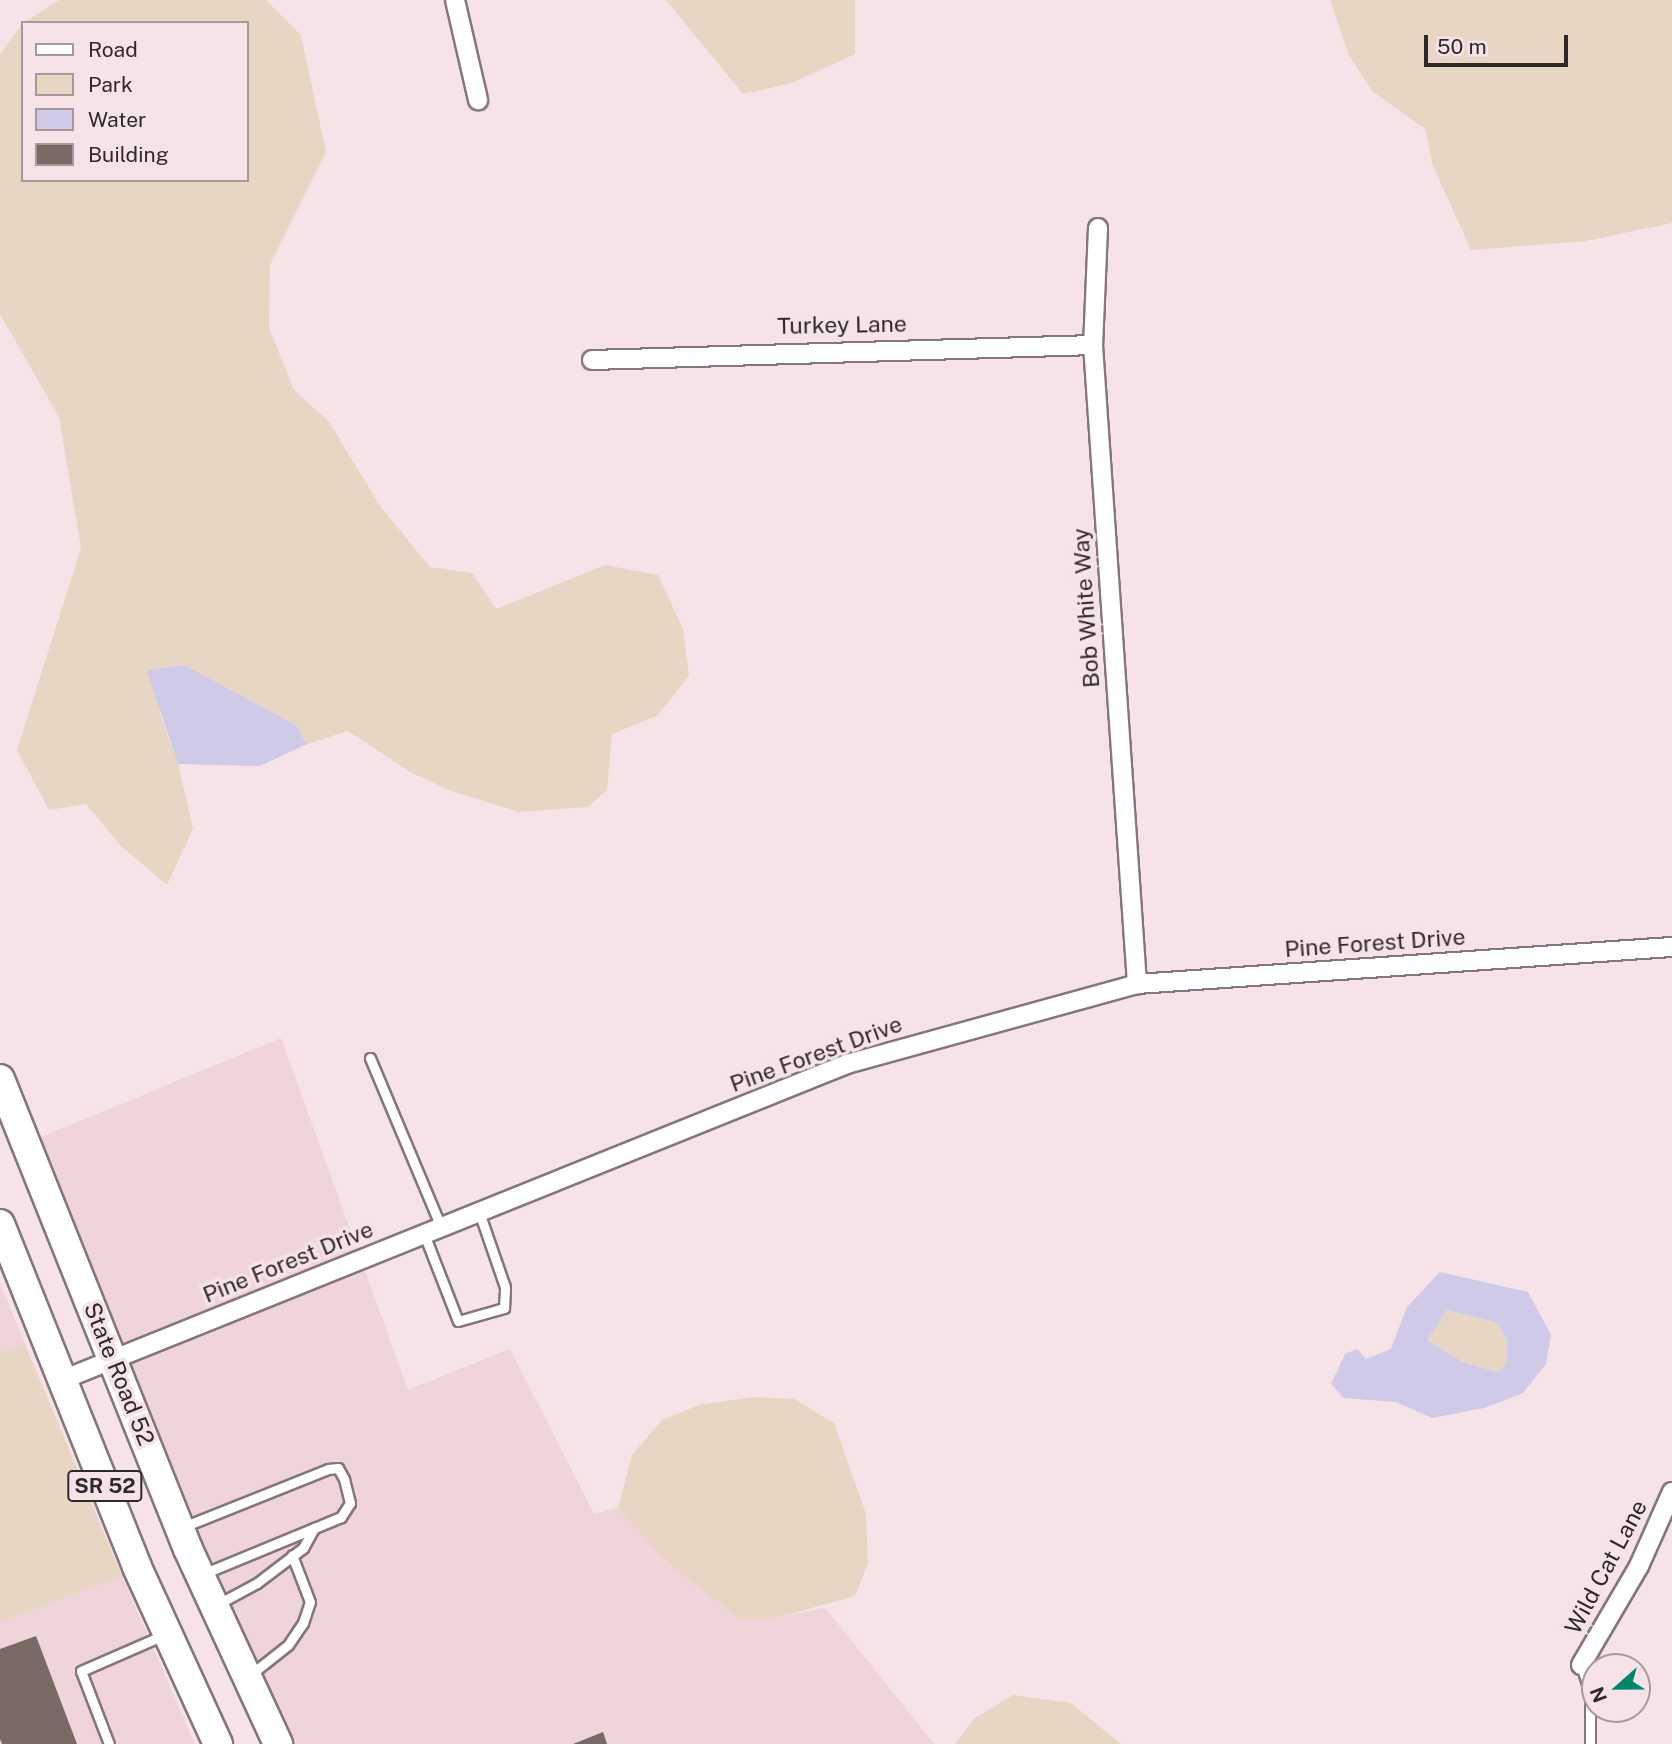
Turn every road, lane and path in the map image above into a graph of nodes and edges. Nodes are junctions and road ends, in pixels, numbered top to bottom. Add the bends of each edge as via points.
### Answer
1 (454, 0) edge
2 (478, 100) dead end
3 (1098, 228) dead end
4 (1093, 345) junction
5 (592, 360) dead end
6 (1672, 947) edge
7 (1137, 984) junction
8 (370, 1058) dead end
9 (0, 1079) edge
10 (479, 1212) junction
11 (0, 1224) edge
12 (441, 1227) junction
13 (424, 1234) junction
14 (113, 1359) junction
15 (62, 1380) junction
16 (1672, 1492) edge
17 (180, 1528) junction
18 (314, 1528) junction
19 (292, 1555) junction
20 (200, 1575) junction
21 (214, 1607) junction
22 (167, 1633) junction
23 (1588, 1653) edge
24 (246, 1678) junction
25 (1590, 1723) edge
26 (109, 1744) edge
27 (218, 1744) edge
28 (278, 1744) edge
29 (1590, 1744) edge

1 - 2 street
3 - 4 street, Bob White Way
4 - 5 street, Turkey Lane
4 - 7 street, Bob White Way
6 - 7 street, Pine Forest Drive
7 - 10 street, Pine Forest Drive via 846,1064
8 - 12 lane
9 - 14 main road, State Road 52 / SR 52
10 - 12 street, Pine Forest Drive
10 - 13 lane via 505,1287 504,1308 458,1321
11 - 15 main road, SR 52
12 - 13 street, Pine Forest Drive
13 - 14 street, Pine Forest Drive
14 - 15 street, Pine Forest Drive
14 - 17 main road, State Road 52 / SR 52
15 - 22 main road, SR 52
16 - 23 street, Wild Cat Lane via 1639,1566
17 - 18 lane via 338,1468 349,1493 347,1511
17 - 20 main road, State Road 52 / SR 52
18 - 19 lane via 312,1537
18 - 20 lane
19 - 21 lane via 257,1583
19 - 24 lane via 310,1602 303,1623 288,1645
20 - 21 main road, State Road 52 / SR 52
21 - 24 main road, State Road 52 / SR 52
22 - 26 lane via 81,1671
22 - 27 main road, SR 52
24 - 28 main road, State Road 52 / SR 52
25 - 29 lane

